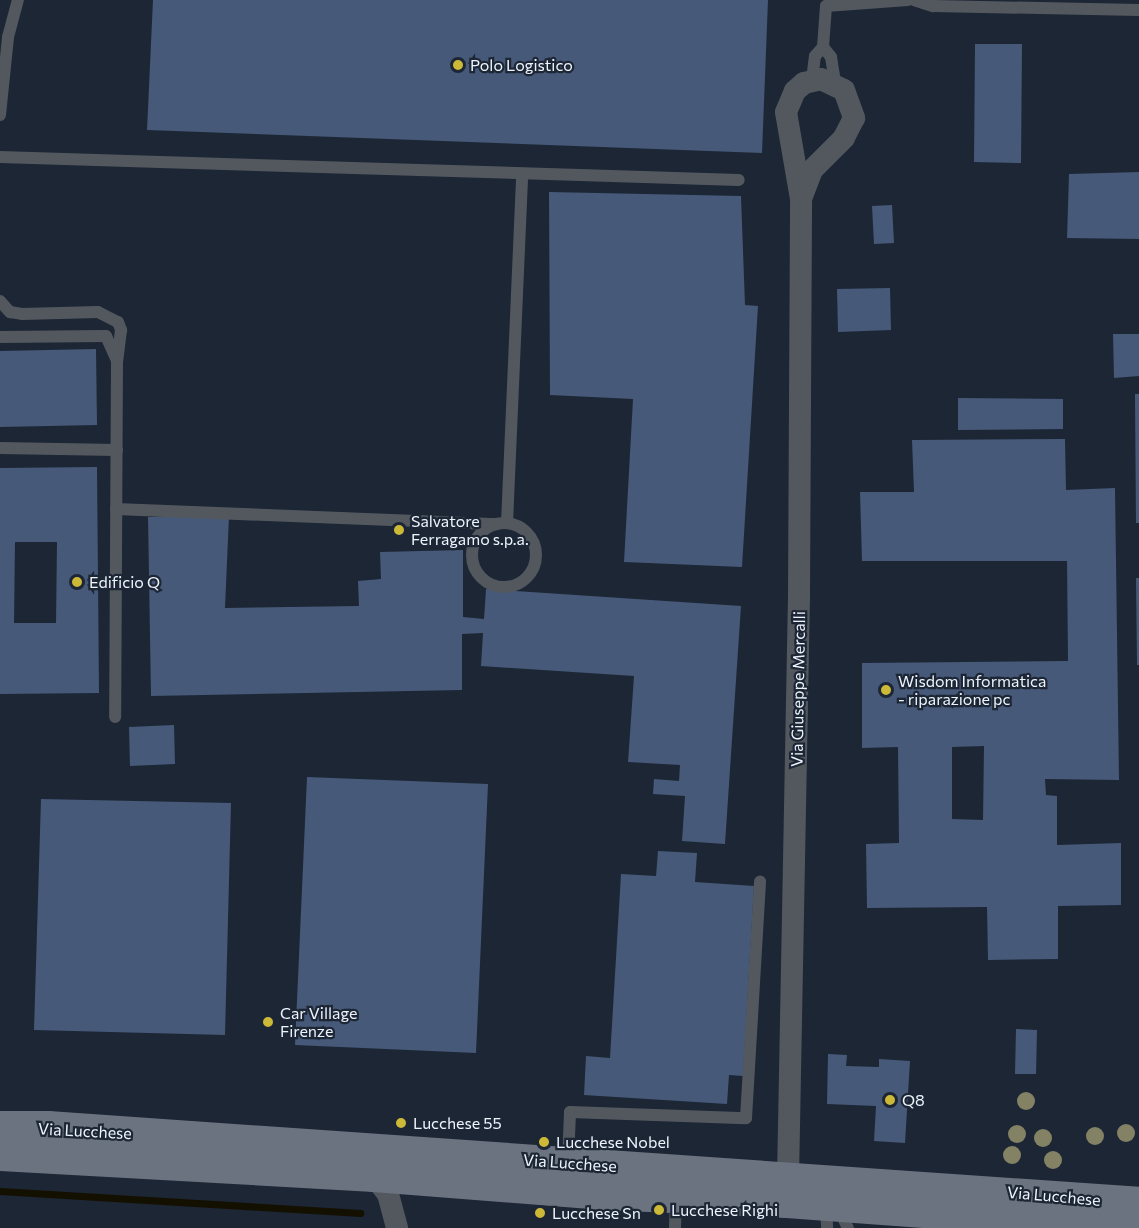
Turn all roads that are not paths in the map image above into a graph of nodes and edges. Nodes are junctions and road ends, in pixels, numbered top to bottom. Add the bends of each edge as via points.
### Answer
1 (18, 0) edge
2 (908, 0) edge
3 (914, 0) edge
4 (1139, 10) edge
5 (823, 47) junction
6 (812, 80) junction
7 (835, 83) junction
8 (0, 115) edge
9 (0, 157) edge
10 (522, 174) junction
11 (739, 180) dead end
12 (801, 199) junction
13 (0, 301) edge
14 (0, 338) edge
15 (117, 362) junction
16 (0, 448) edge
17 (117, 450) junction
18 (116, 509) junction
19 (502, 523) junction
20 (115, 717) dead end
21 (760, 881) dead end
22 (0, 1127) edge
23 (0, 1155) edge
24 (568, 1163) junction
25 (374, 1176) junction
26 (788, 1179) junction
27 (428, 1180) junction
28 (1139, 1203) edge
29 (675, 1213) edge
30 (835, 1216) edge
31 (397, 1226) edge
32 (1139, 1228) edge

1 - 8 lane via 8,37
2 - 5 lane via 826,6
3 - 4 lane via 933,6
5 - 6 lane via 815,56
5 - 7 lane via 831,57
6 - 7 street
6 - 12 street via 795,91 786,112
7 - 12 street via 850,100 854,118 844,138 812,170
9 - 10 lane
10 - 11 lane
10 - 19 lane
12 - 26 street, Via Giuseppe Mercalli via 800,594
13 - 15 lane via 10,312 22,314 109,315 121,330
14 - 15 lane via 106,336
15 - 17 lane
16 - 17 lane
17 - 18 lane
18 - 19 lane
18 - 20 lane
19 - 19 lane via 487,527 474,542 472,562 483,580 502,587 523,581 535,562 536,552 526,532
21 - 24 lane via 746,1118 570,1112
22 - 24 main road, Via Lucchese via 48,1127
23 - 25 main road, Via Lucchese
24 - 26 main road, Via Lucchese
25 - 27 main road, Via Lucchese
25 - 31 street via 388,1194
26 - 28 main road, Via Lucchese
27 - 29 main road, Via Lucchese
27 - 31 street via 407,1198
29 - 30 main road, Via Lucchese
30 - 32 main road, Via Lucchese

